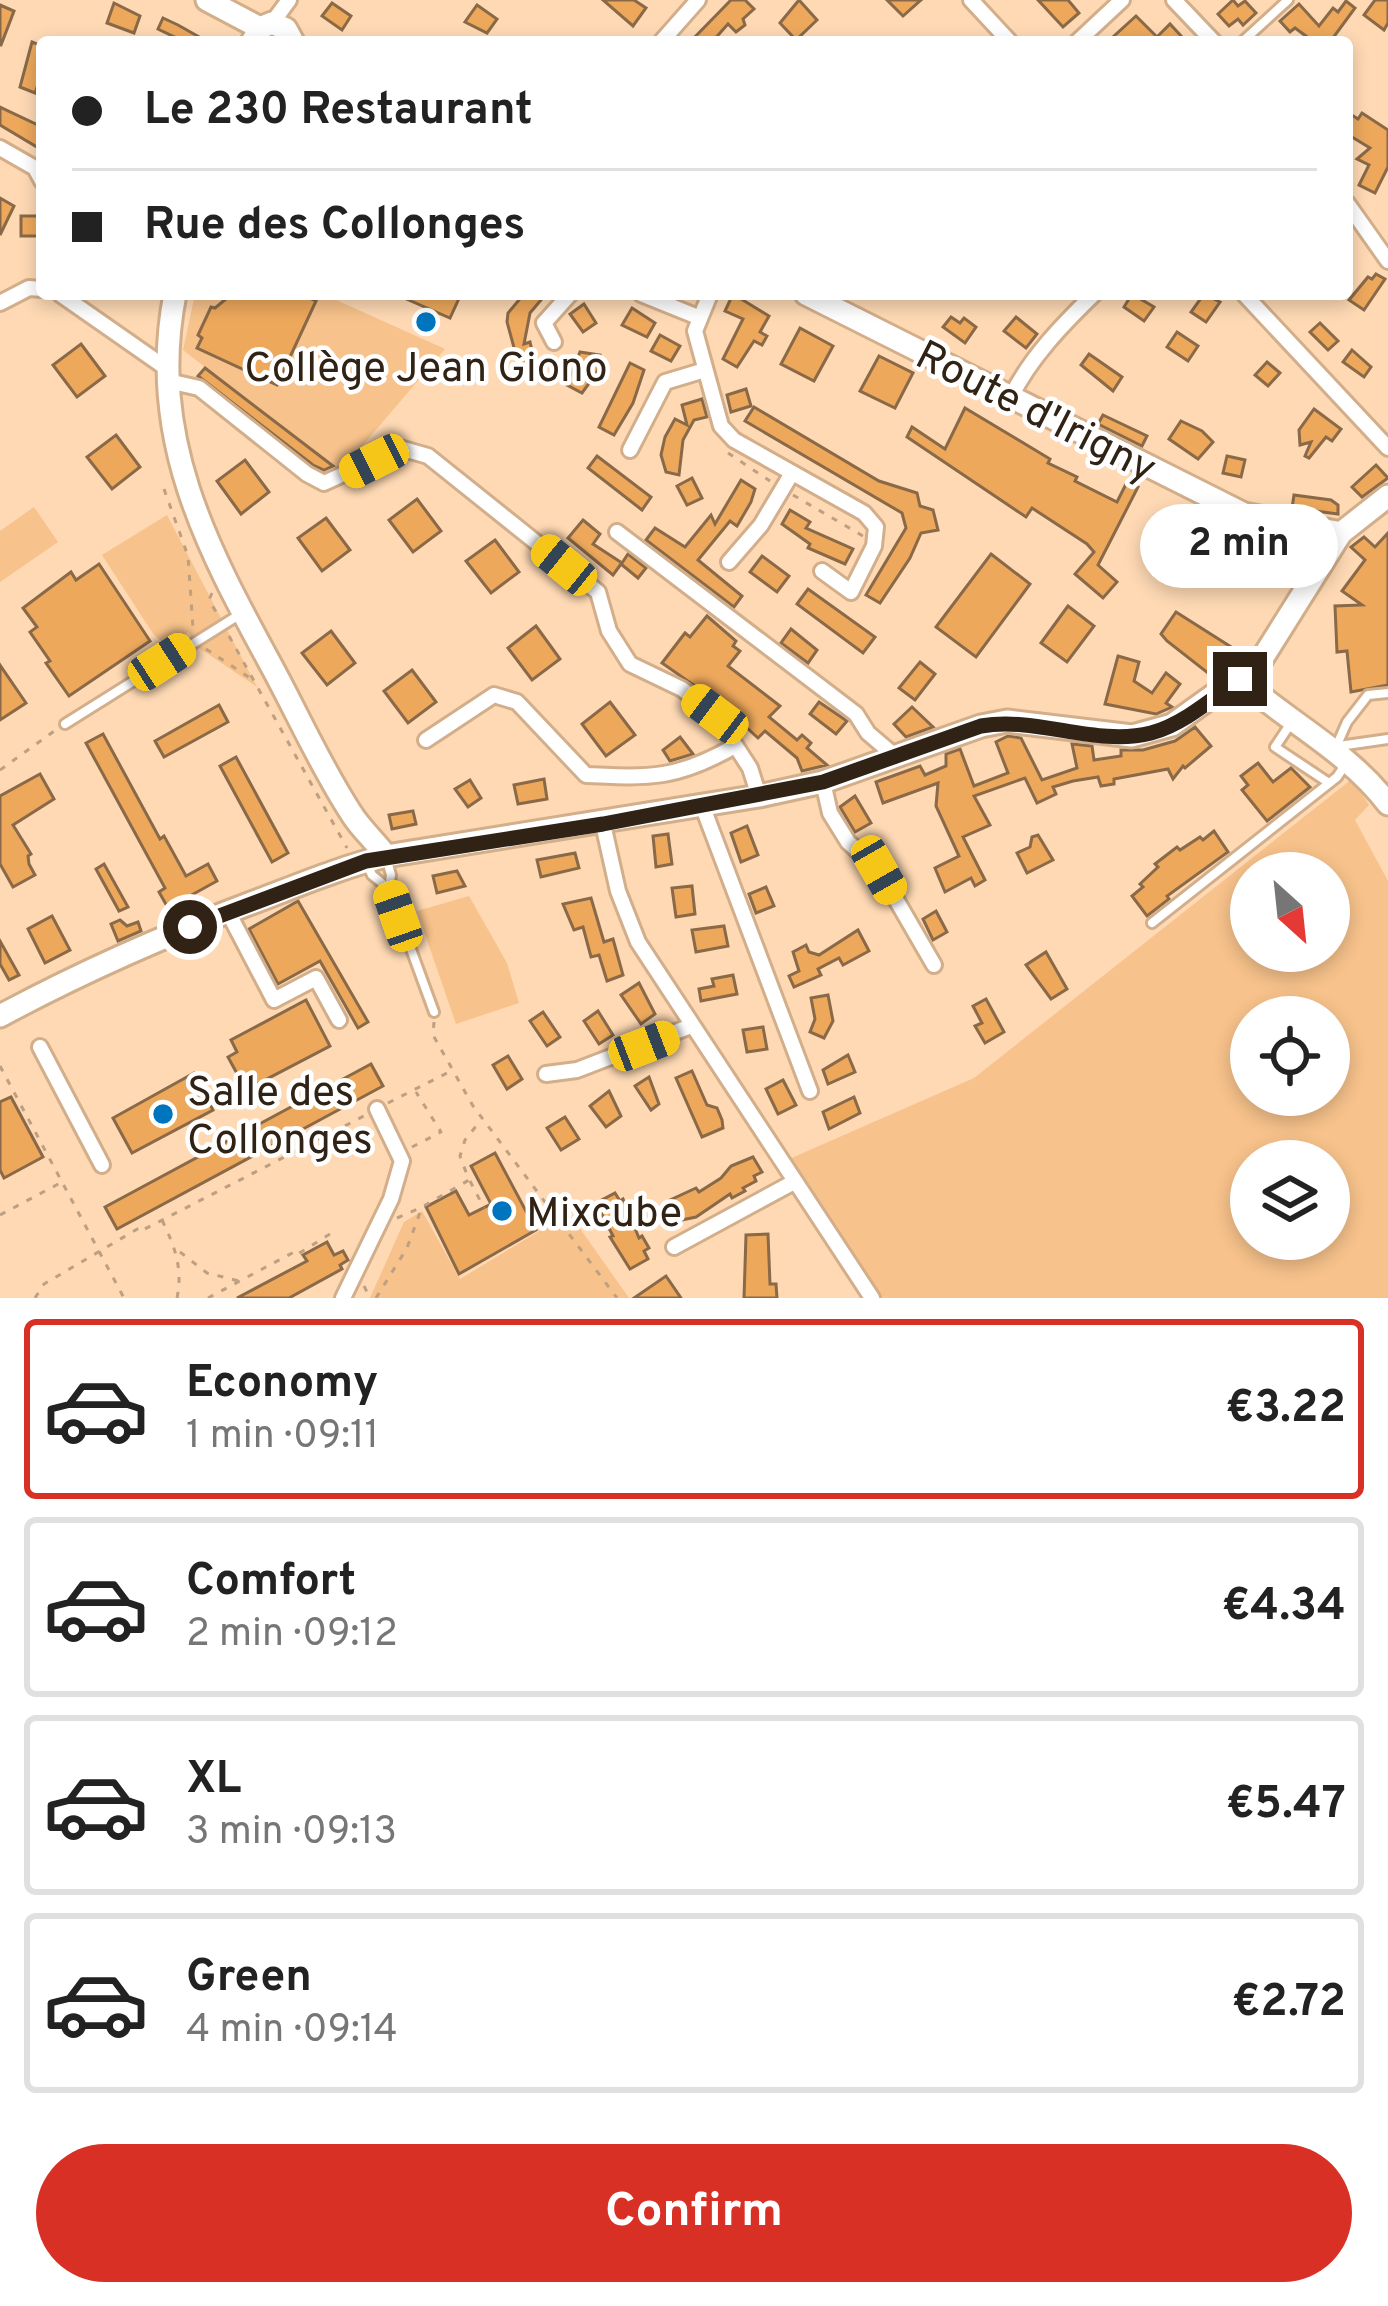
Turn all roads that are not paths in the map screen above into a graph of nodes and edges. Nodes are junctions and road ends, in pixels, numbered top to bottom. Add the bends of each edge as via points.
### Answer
1 (207, 0) edge
2 (289, 0) edge
3 (698, 0) edge
4 (971, 0) edge
5 (1122, 0) edge
6 (1174, 0) edge
7 (1288, 0) edge
8 (262, 31) edge
9 (290, 36) edge
10 (666, 36) edge
11 (1004, 36) edge
12 (1083, 36) edge
13 (1208, 36) edge
14 (1249, 36) edge
15 (0, 148) edge
16 (36, 170) edge
17 (1353, 211) edge
18 (1388, 261) edge
19 (36, 289) edge
20 (68, 300) edge
21 (175, 300) edge
22 (565, 300) edge
23 (656, 300) edge
24 (707, 300) edge
25 (818, 300) edge
26 (1088, 300) edge
27 (1250, 300) edge
28 (0, 303) edge
29 (698, 317) junction
30 (554, 342) dead end
31 (705, 370) junction
32 (167, 374) junction
33 (1011, 398) junction
34 (1388, 448) edge
35 (630, 450) dead end
36 (792, 472) junction
37 (1388, 496) edge
38 (617, 532) dead end
39 (1341, 533) junction
40 (729, 562) dead end
41 (822, 572) dead end
42 (233, 619) junction
43 (1240, 679) junction
44 (1388, 693) edge
45 (1292, 722) junction
46 (65, 724) road end
47 (1388, 739) edge
48 (426, 740) dead end
49 (736, 746) junction
50 (1340, 753) junction
51 (895, 756) junction
52 (823, 782) junction
53 (1329, 783) junction
54 (759, 796) junction
55 (1388, 804) edge
56 (702, 805) junction
57 (603, 824) junction
58 (366, 856) junction
59 (389, 889) junction
60 (228, 912) junction
61 (1152, 923) dead end
62 (934, 965) dead end
63 (434, 1012) road end
64 (0, 1016) edge
65 (339, 1020) dead end
66 (691, 1025) junction
67 (40, 1047) dead end
68 (546, 1074) dead end
69 (810, 1091) dead end
70 (377, 1109) road end
71 (102, 1165) dead end
72 (794, 1182) junction
73 (674, 1246) dead end
74 (343, 1298) edge
75 (872, 1298) edge

1 - 8 street
2 - 8 street
3 - 10 street
4 - 11 street
5 - 12 street
6 - 13 street
7 - 14 lane
8 - 9 street via 286,29
15 - 16 street
17 - 18 street
19 - 28 street
20 - 32 street
21 - 32 street
22 - 30 street via 544,323
23 - 29 street
24 - 29 street
25 - 33 street, Route d'Irigny
26 - 33 street
27 - 34 street
29 - 31 street
31 - 35 street via 665,382
31 - 36 street via 727,435
32 - 42 street via 182,476
32 - 49 street via 199,388 324,483 400,448 428,456 598,592 630,664 715,714
33 - 39 street, Route d'Irigny via 1244,514
36 - 40 street
36 - 41 street via 876,527 851,592
37 - 39 street
38 - 51 street via 856,714
39 - 43 street via 1269,652
42 - 46 lane
42 - 58 street via 353,817
43 - 45 street
43 - 51 street via 1153,733 1007,721
44 - 50 lane via 1368,695 1348,722
45 - 50 street
45 - 53 lane via 1275,747
47 - 50 lane
48 - 49 street via 494,695 517,702 586,775 654,778
49 - 54 street
50 - 53 lane
50 - 55 street
51 - 52 street
52 - 54 street
52 - 62 street via 830,813 879,870
53 - 61 lane
54 - 56 street
56 - 57 street
56 - 69 street
57 - 58 street
57 - 66 street via 638,942
58 - 59 lane
58 - 59 lane via 391,875
58 - 60 street
59 - 63 lane
60 - 64 street
60 - 65 street via 274,1000 316,978
66 - 68 street via 577,1070
66 - 72 street
67 - 71 street
70 - 74 street via 402,1161
72 - 73 street
72 - 75 street

